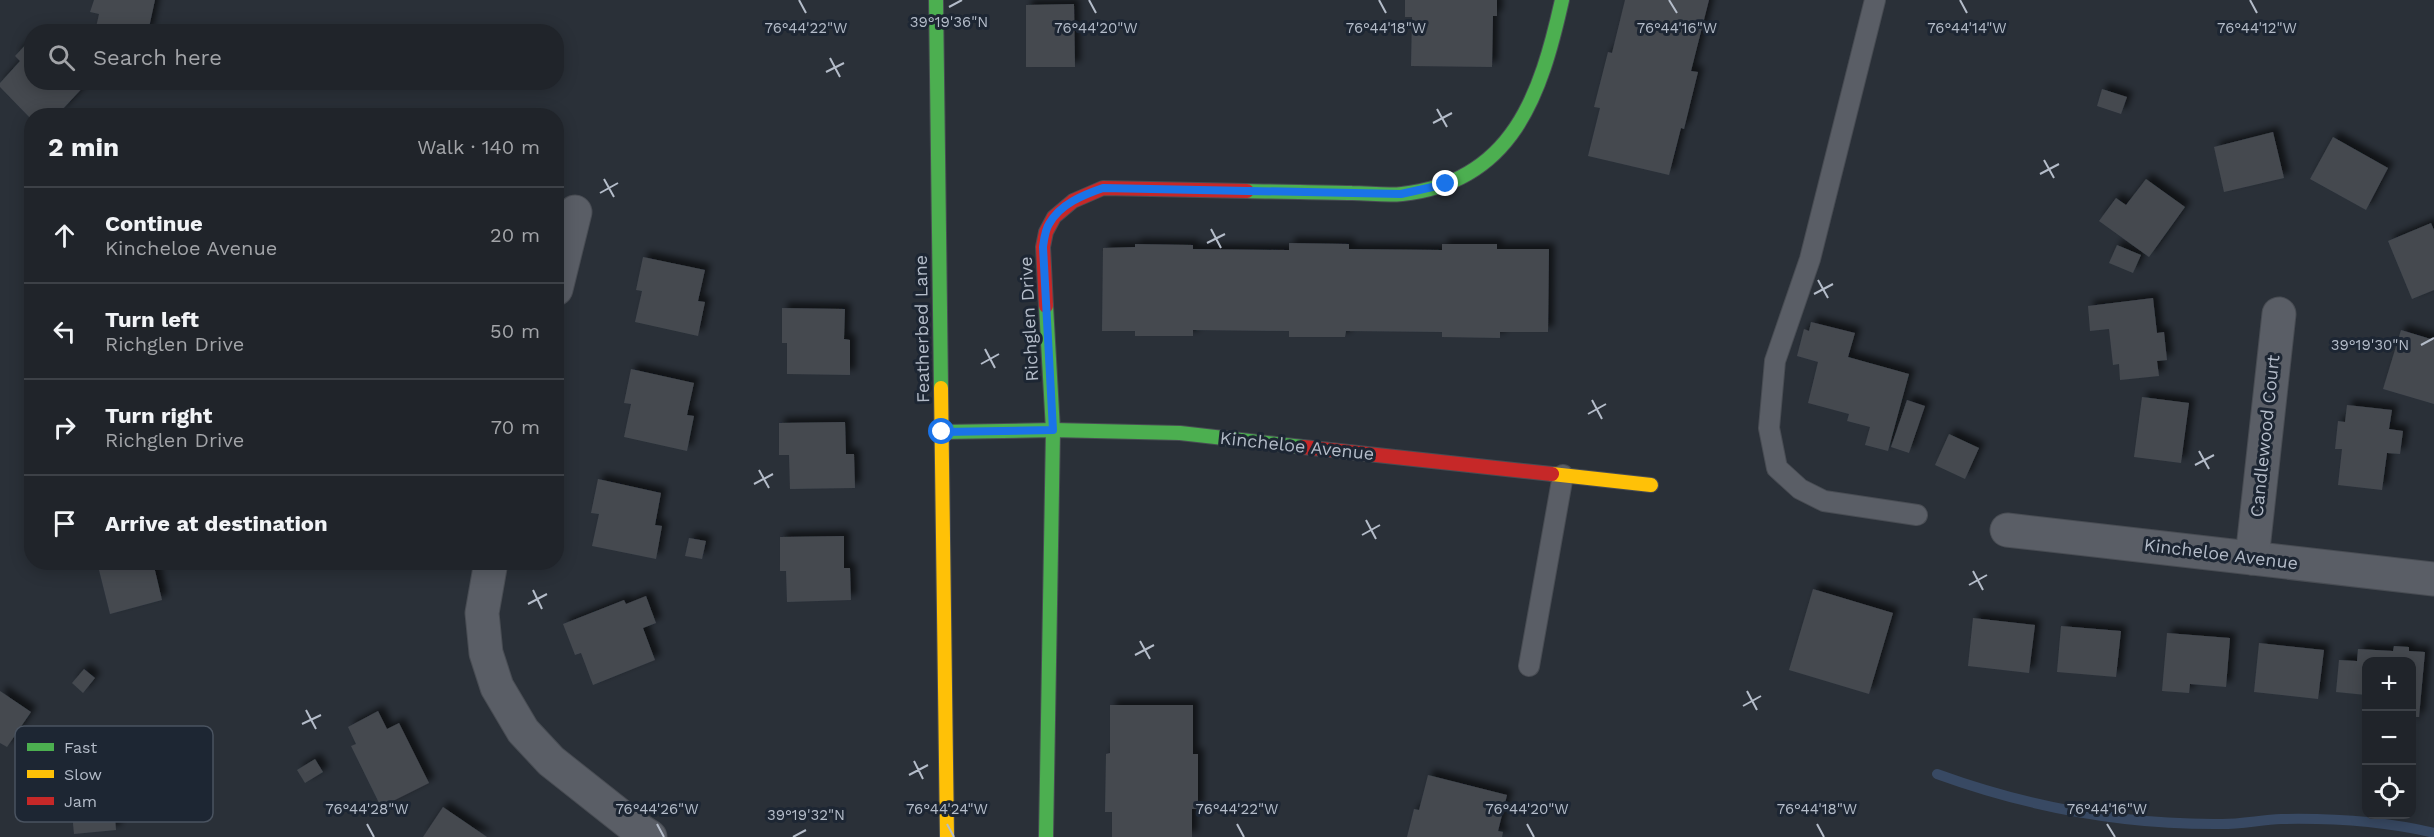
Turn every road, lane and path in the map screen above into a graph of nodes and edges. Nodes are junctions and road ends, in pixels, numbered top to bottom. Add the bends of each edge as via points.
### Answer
1 (936, 0) edge
2 (1562, 0) edge
3 (1875, 0) edge
4 (575, 212) dead end
5 (564, 257) edge
6 (2279, 314) dead end
7 (1053, 430) junction
8 (942, 432) junction
9 (1563, 475) junction
10 (1651, 485) dead end
11 (1917, 515) dead end
12 (2007, 530) dead end
13 (2252, 558) junction
14 (490, 570) edge
15 (2434, 579) edge
16 (1529, 666) dead end
17 (650, 837) edge
18 (947, 837) edge
19 (1046, 837) edge

1 - 8 street, Featherbed Lane
2 - 7 street, Richglen Drive via 1548,64 1528,112 1508,143 1478,168 1446,184 1401,194 1103,188 1078,197 1061,209 1048,224 1043,247
3 - 11 lane via 1810,259 1775,361 1769,428 1777,468 1800,489 1824,501
4 - 5 street
6 - 13 street, Candlewood Court
7 - 8 street, Kincheloe Avenue
7 - 9 street, Kincheloe Avenue via 1180,433
7 - 19 street, Richglen Drive
8 - 18 street, Featherbed Lane
9 - 10 street, Kincheloe Avenue
9 - 16 lane
12 - 13 street, Kincheloe Avenue
13 - 15 street, Kincheloe Avenue
14 - 17 street via 482,613 486,653 497,687 518,723 551,761

